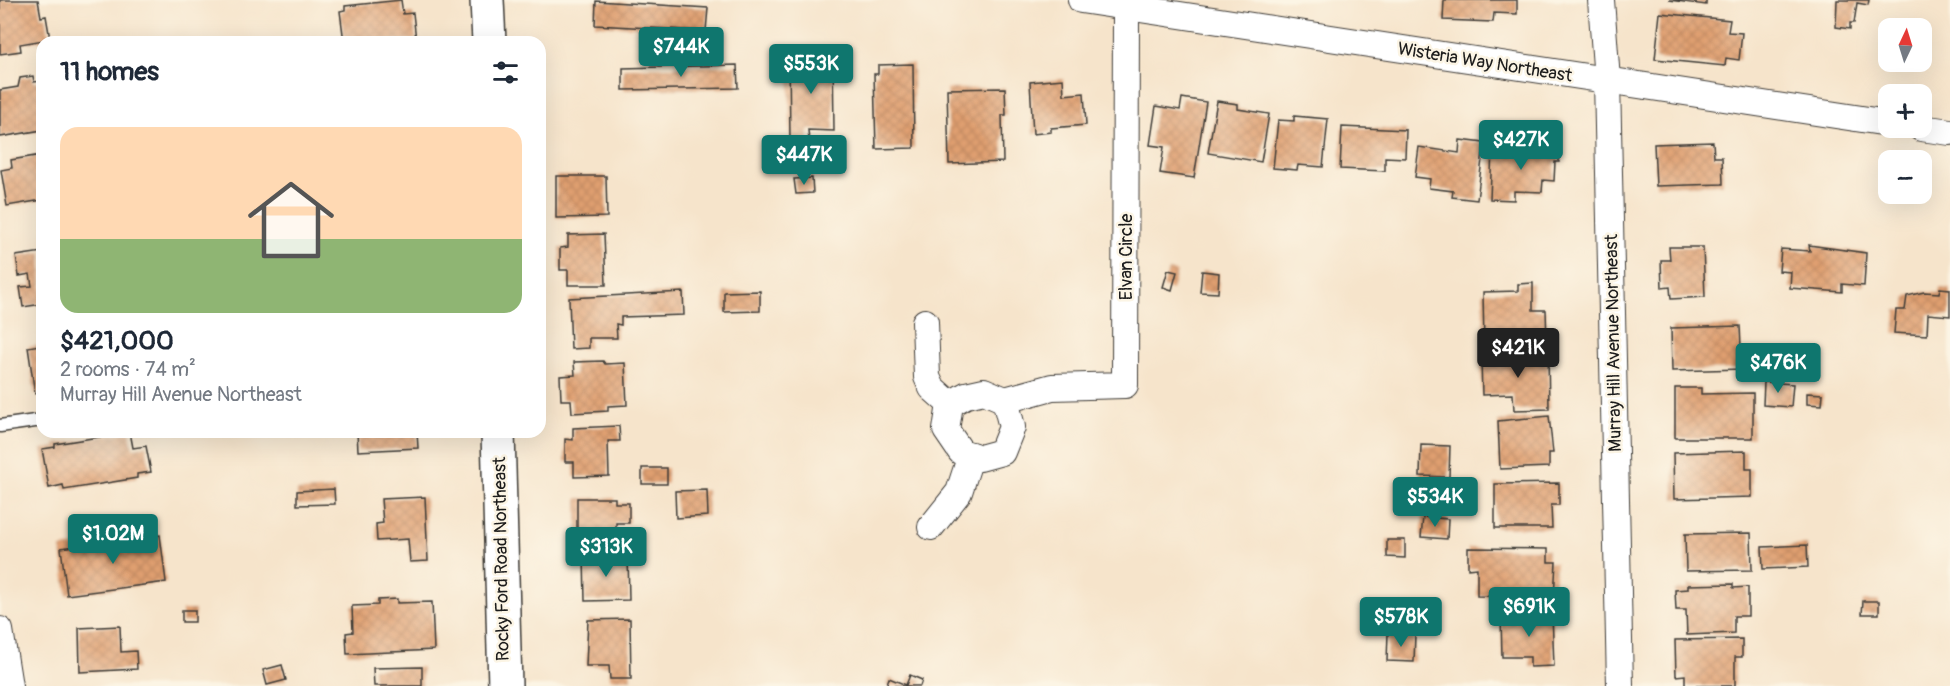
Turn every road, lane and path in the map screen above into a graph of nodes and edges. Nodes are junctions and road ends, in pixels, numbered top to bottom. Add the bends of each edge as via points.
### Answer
1 (487, 0) edge
2 (1081, 0) edge
3 (1601, 0) edge
4 (1126, 7) junction
5 (489, 36) edge
6 (1607, 80) junction
7 (1878, 121) edge
8 (1932, 130) edge
9 (1950, 132) edge
10 (925, 322) dead end
11 (1005, 400) junction
12 (950, 404) junction
13 (36, 421) edge
14 (0, 426) edge
15 (498, 438) edge
16 (970, 455) junction
17 (931, 527) dead end
18 (0, 630) edge
19 (9, 686) edge
20 (505, 686) edge
21 (1620, 686) edge

1 - 5 street
2 - 4 street, Wisteria Way Northeast
3 - 6 street, Murray Hill Avenue Northeast
4 - 6 street, Wisteria Way Northeast
4 - 11 street, Elvan Circle via 1125,385 1052,387
6 - 7 street, Wisteria Way Northeast
6 - 21 street, Murray Hill Avenue Northeast
8 - 9 street
10 - 12 street via 927,377 932,388
11 - 12 street via 984,391
11 - 16 street via 1012,427 1002,452 980,458
12 - 16 street via 946,430 961,452
13 - 14 lane
15 - 20 street, Rocky Ford Road Northeast
16 - 17 street via 959,492
18 - 19 street

